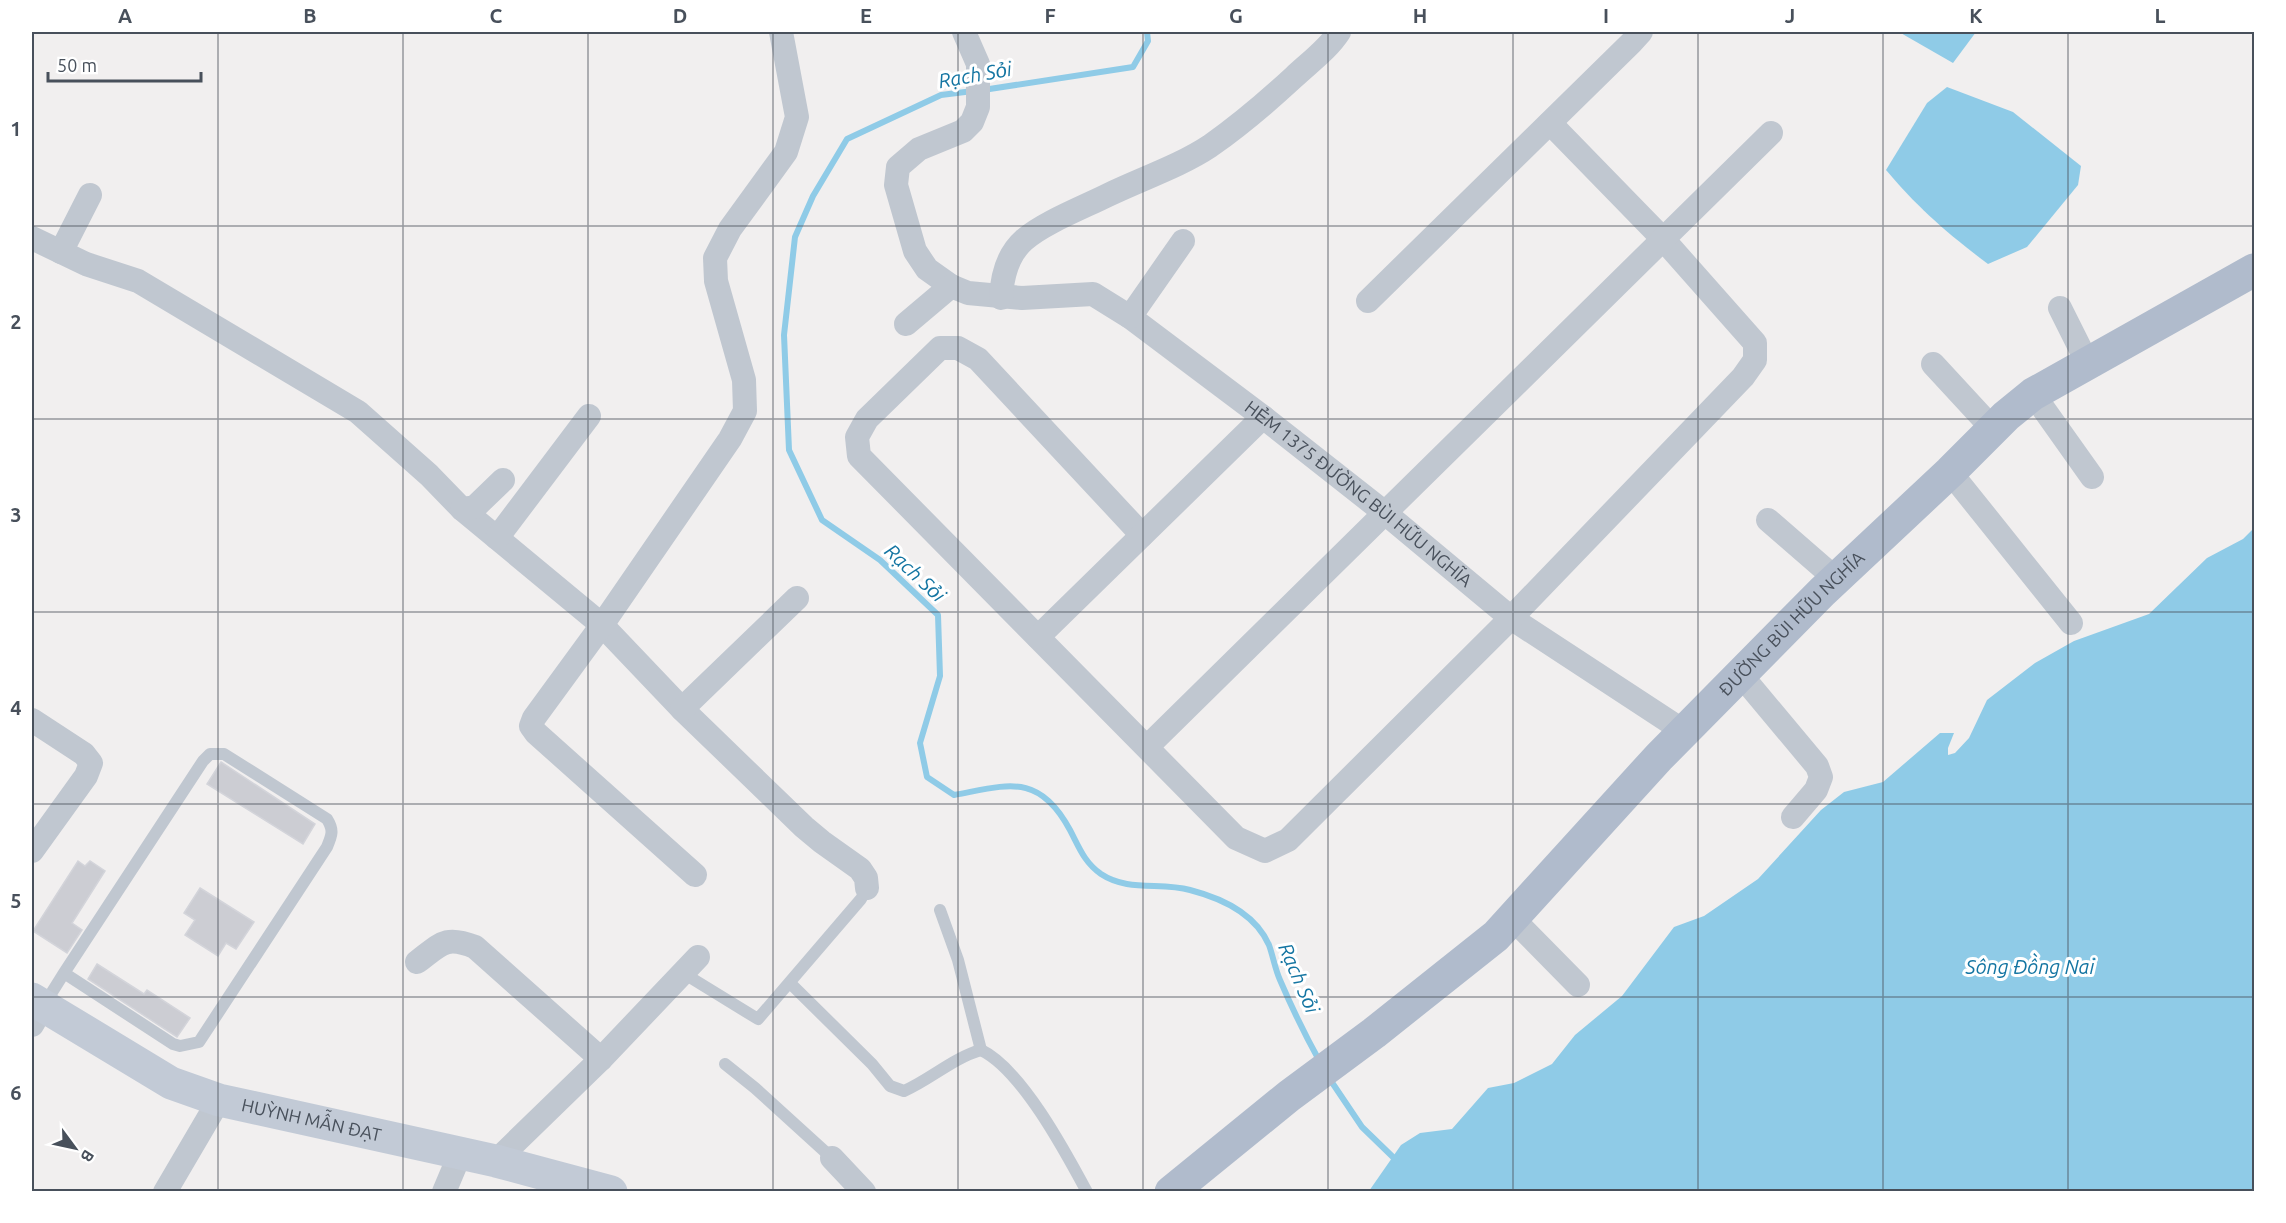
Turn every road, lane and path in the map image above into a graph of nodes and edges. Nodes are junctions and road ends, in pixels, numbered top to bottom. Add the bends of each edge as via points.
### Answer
1 (781, 32) edge
2 (964, 32) edge
3 (1339, 32) edge
4 (1641, 32) edge
5 (1550, 123) junction
6 (1771, 133) dead end
7 (90, 195) dead end
8 (32, 238) edge
9 (1663, 239) junction
10 (1183, 241) dead end
11 (61, 252) junction
12 (2254, 270) edge
13 (951, 286) junction
14 (1011, 298) junction
15 (1368, 301) dead end
16 (2060, 308) dead end
17 (1130, 317) junction
18 (906, 324) dead end
19 (1933, 364) dead end
20 (2088, 364) junction
21 (2033, 394) junction
22 (589, 416) dead end
23 (1263, 417) junction
24 (1994, 429) junction
25 (1950, 472) junction
26 (2092, 477) dead end
27 (503, 480) dead end
28 (462, 509) junction
29 (1385, 513) junction
30 (1768, 520) dead end
31 (1142, 535) junction
32 (497, 538) junction
33 (1836, 579) junction
34 (797, 598) dead end
35 (1510, 618) junction
36 (2071, 623) dead end
37 (602, 625) junction
38 (1038, 637) junction
39 (1740, 675) junction
40 (682, 709) junction
41 (32, 720) edge
42 (1685, 732) junction
43 (1147, 747) junction
44 (1793, 817) dead end
45 (32, 850) edge
46 (695, 875) dead end
47 (867, 888) joint
48 (940, 910) dead end
49 (1513, 919) junction
50 (417, 962) dead end
51 (690, 965) joint
52 (64, 974) junction
53 (790, 983) junction
54 (1578, 985) dead end
55 (35, 1010) edge
56 (981, 1050) junction
57 (601, 1059) junction
58 (725, 1064) dead end
59 (219, 1100) junction
60 (460, 1155) junction
61 (832, 1158) joint
62 (496, 1161) junction
63 (165, 1191) edge
64 (444, 1191) edge
65 (611, 1191) edge
66 (864, 1191) edge
67 (1087, 1191) edge
68 (1171, 1191) edge

1 - 37 street via 797,117 786,152 729,229 715,258 716,281 744,381 745,411 730,439
2 - 13 street, HẺM 1375 ĐƯỜNG BÙI HỮU NGHĨA via 978,64 978,107 972,122 963,131 919,149 898,167 896,185 915,252 927,269
3 - 14 street via 1282,87 1210,146 1023,241 1002,278
4 - 5 street
5 - 9 street
5 - 15 street
6 - 9 street
7 - 11 street
8 - 11 street
9 - 29 street
9 - 35 street via 1755,343 1755,360 1743,377
10 - 17 street
11 - 28 street via 138,281 358,412
12 - 20 main road, ĐƯỜNG BÙI HỮU NGHĨA
13 - 14 street, HẺM 1375 ĐƯỜNG BÙI HỮU NGHĨA via 968,293
13 - 18 street
14 - 17 street, HẺM 1375 ĐƯỜNG BÙI HỮU NGHĨA via 1093,294
16 - 20 street
17 - 23 street, HẺM 1375 ĐƯỜNG BÙI HỮU NGHĨA
19 - 24 street
20 - 21 main road, ĐƯỜNG BÙI HỮU NGHĨA
21 - 24 main road, ĐƯỜNG BÙI HỮU NGHĨA
21 - 26 street
22 - 32 street
23 - 29 street, HẺM 1375 ĐƯỜNG BÙI HỮU NGHĨA
23 - 31 street
24 - 25 main road, ĐƯỜNG BÙI HỮU NGHĨA
25 - 33 main road, ĐƯỜNG BÙI HỮU NGHĨA
25 - 36 street
27 - 28 street via 475,507
28 - 32 street
29 - 35 street, HẺM 1375 ĐƯỜNG BÙI HỮU NGHĨA
29 - 43 street
30 - 33 street
31 - 38 street
31 - 38 street via 978,359 958,348 940,348 867,419 857,437 859,456
32 - 37 street
33 - 39 main road, ĐƯỜNG BÙI HỮU NGHĨA
34 - 40 street
35 - 42 street, HẺM 1375 ĐƯỜNG BÙI HỮU NGHĨA
35 - 43 street via 1288,840 1265,850 1236,838
37 - 40 street
37 - 46 street via 531,726
38 - 43 street
39 - 42 main road, ĐƯỜNG BÙI HỮU NGHĨA
39 - 44 street via 1817,766 1821,777 1816,790
40 - 47 street via 804,827 860,869
41 - 45 street via 84,754 91,763 86,776
42 - 49 main road, ĐƯỜNG BÙI HỮU NGHĨA
47 - 53 lane
48 - 56 lane via 958,960
49 - 54 street
49 - 68 main road, ĐƯỜNG BÙI HỮU NGHĨA
50 - 57 street via 442,943 457,940 475,947
51 - 53 lane via 758,1019
51 - 57 street
52 - 52 lane via 210,754 224,754 327,819 332,826 327,847 199,1041 173,1044
52 - 55 lane
53 - 56 lane via 891,1086 904,1091 966,1054
55 - 59 main road, HUỲNH MẪN ĐẠT via 171,1083
56 - 67 lane via 1008,1069 1059,1140
57 - 62 street
58 - 61 lane
59 - 60 main road, HUỲNH MẪN ĐẠT
59 - 63 street
60 - 62 main road, HUỲNH MẪN ĐẠT
60 - 64 street
61 - 66 street
62 - 65 main road, HUỲNH MẪN ĐẠT

